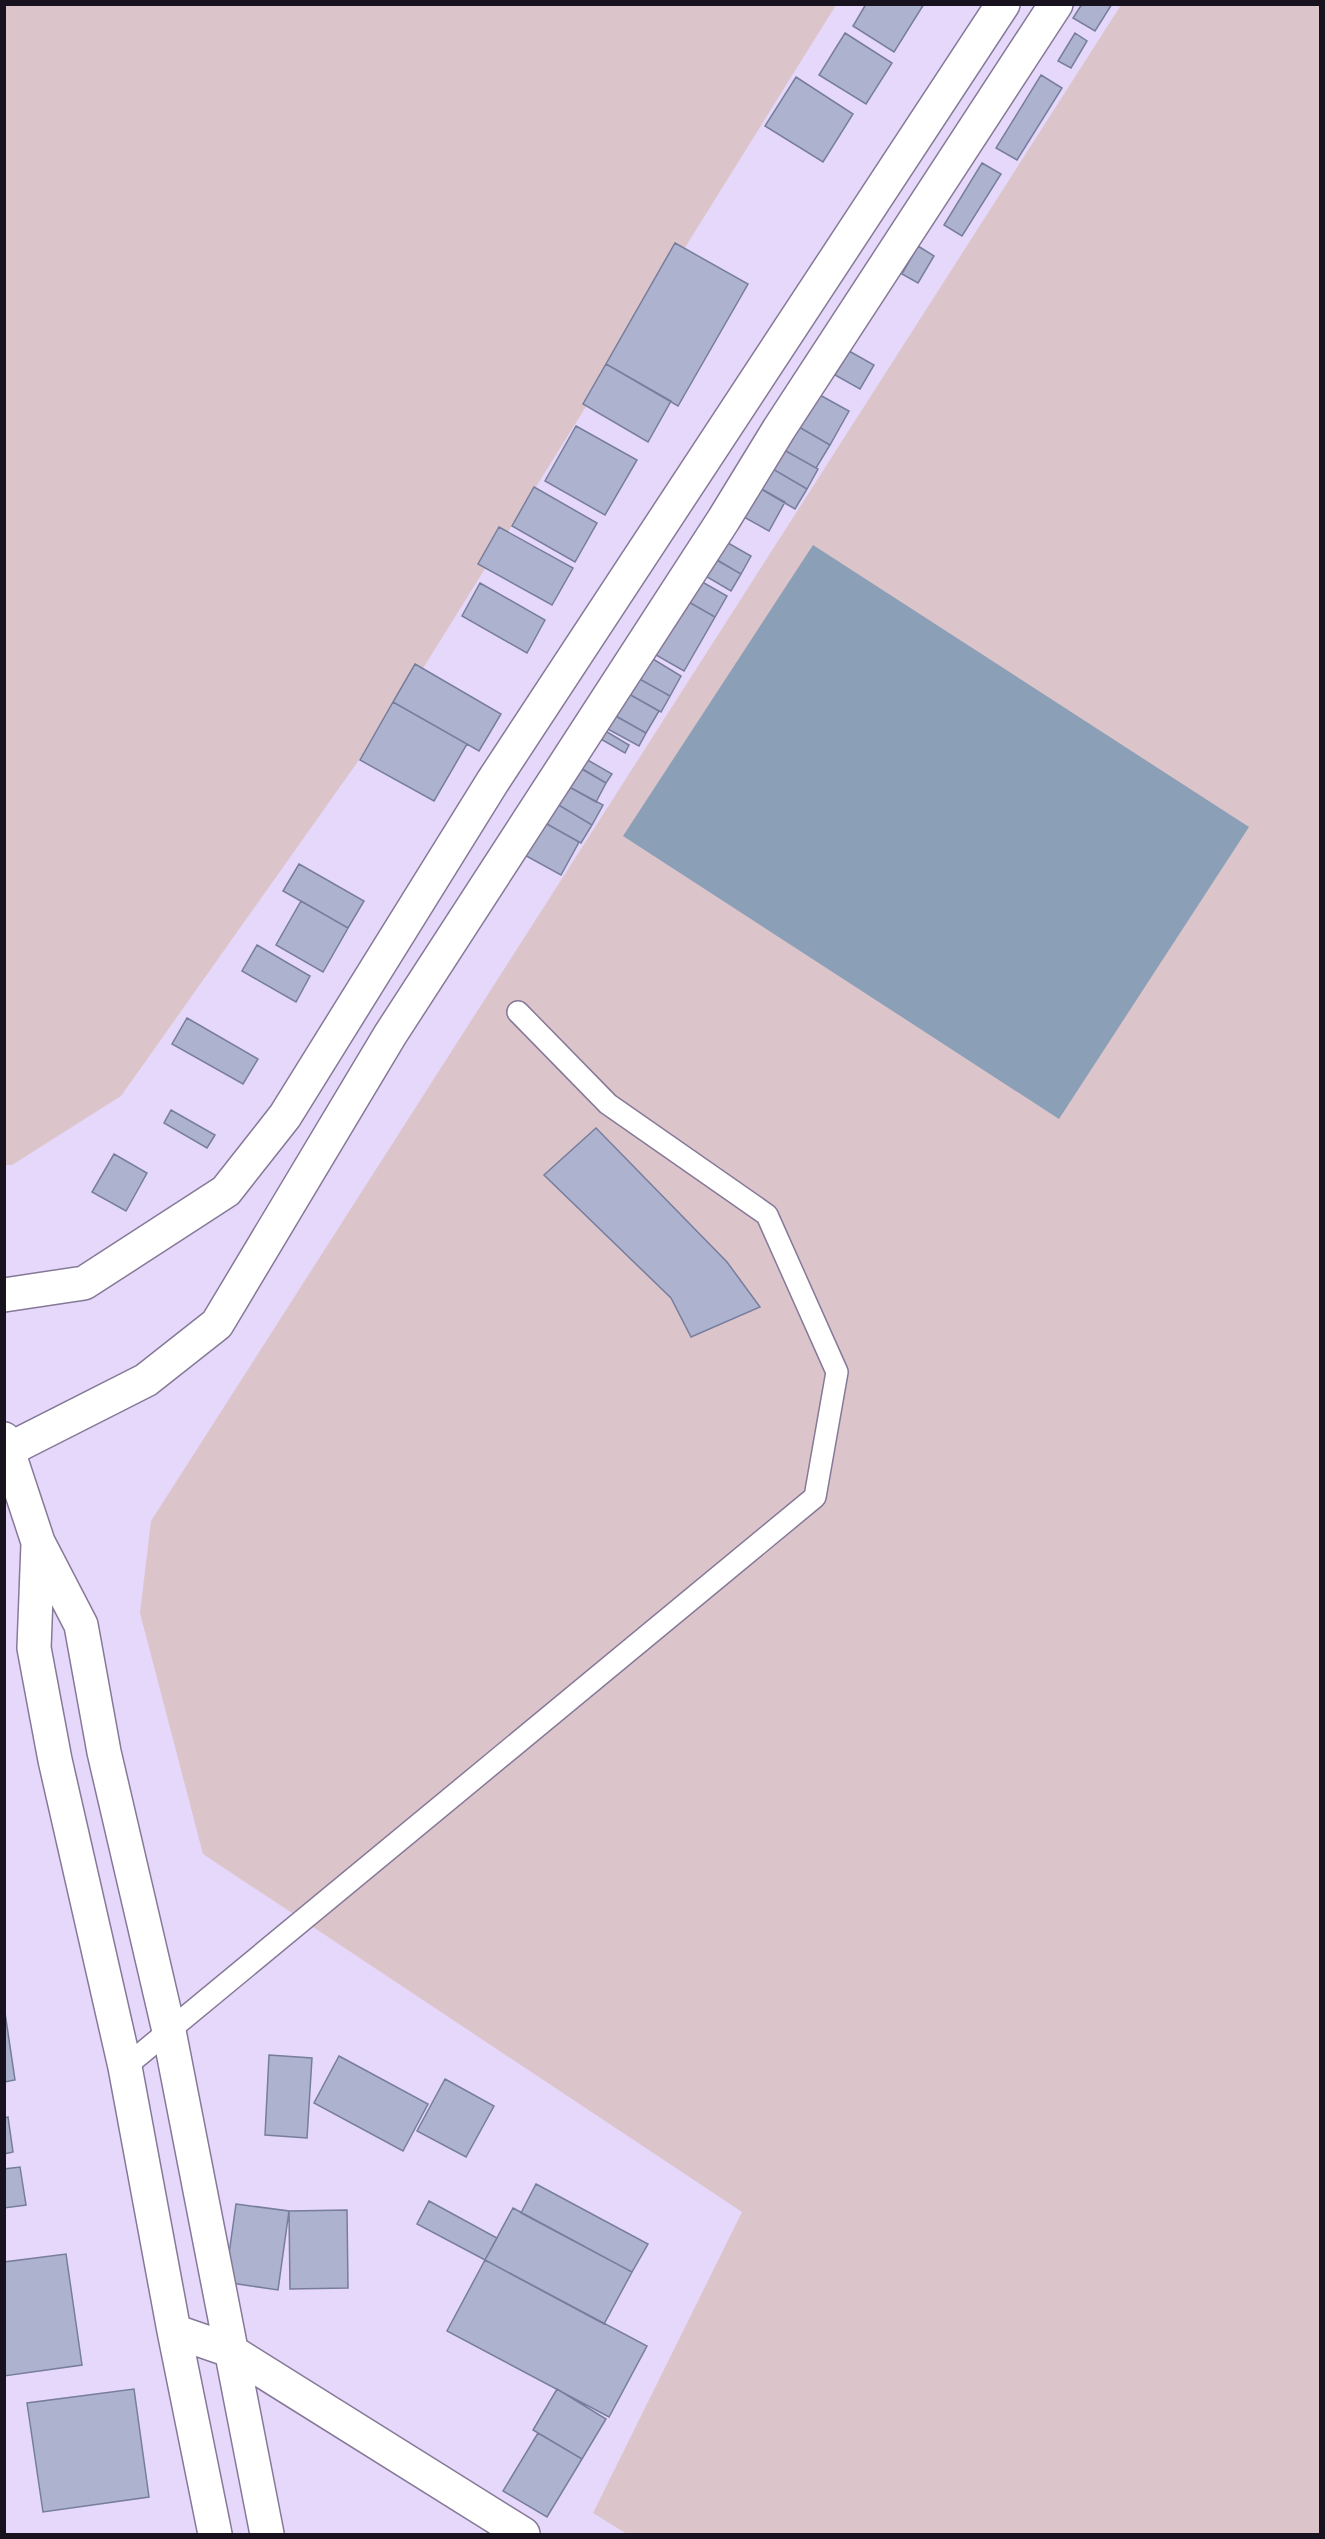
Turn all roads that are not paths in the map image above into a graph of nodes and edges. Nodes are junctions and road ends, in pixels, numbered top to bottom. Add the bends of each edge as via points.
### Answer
1 (1003, 4) edge
2 (1056, 4) edge
3 (518, 1011) dead end
4 (4, 1295) edge
5 (6, 1445) edge
6 (38, 1542) junction
7 (169, 2031) junction
8 (125, 2067) junction
9 (174, 2331) junction
10 (230, 2350) junction
11 (215, 2535) edge
12 (267, 2535) edge
13 (523, 2535) edge

1 - 4 street via 493,781 285,1116 226,1191 84,1283
2 - 5 street via 390,1035 217,1324 146,1380
3 - 7 lane via 608,1104 766,1215 837,1372 814,1497
5 - 6 street
6 - 7 street via 81,1625 104,1752
6 - 8 street via 34,1647 55,1760
7 - 8 lane
7 - 10 street
8 - 9 street
9 - 10 street
9 - 11 street
10 - 12 street
10 - 13 street

